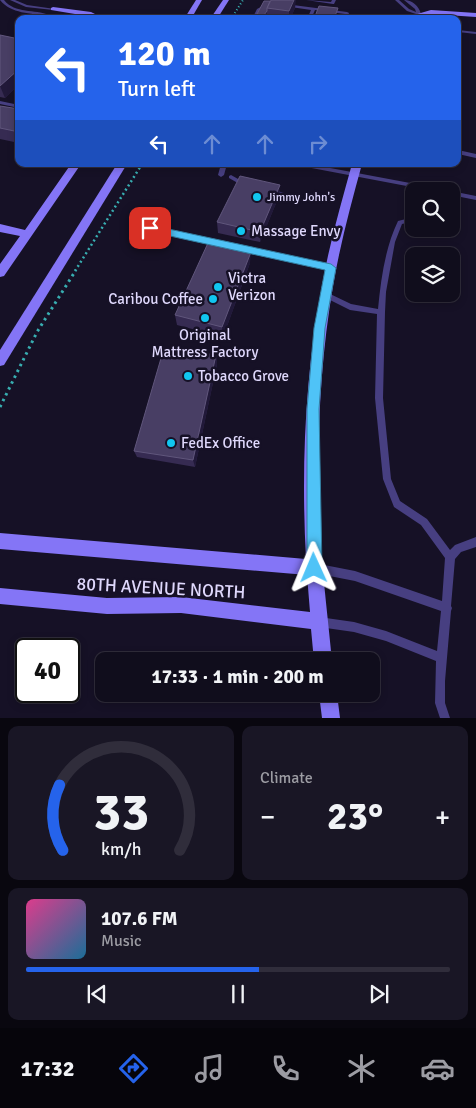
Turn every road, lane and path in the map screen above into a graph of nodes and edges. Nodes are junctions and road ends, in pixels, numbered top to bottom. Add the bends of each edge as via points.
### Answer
1 (2, 0) edge
2 (12, 0) edge
3 (63, 0) edge
4 (200, 0) edge
5 (226, 0) edge
6 (243, 0) edge
7 (308, 0) edge
8 (334, 0) edge
9 (397, 0) edge
10 (406, 0) edge
11 (272, 4) junction
12 (53, 9) junction
13 (268, 9) edge
14 (314, 9) junction
15 (419, 14) junction
16 (37, 15) edge
17 (47, 15) edge
18 (93, 15) edge
19 (190, 15) edge
20 (216, 15) edge
21 (234, 15) edge
22 (256, 15) edge
23 (311, 15) edge
24 (346, 15) edge
25 (416, 15) edge
26 (476, 15) edge
27 (461, 30) edge
28 (476, 33) edge
29 (0, 102) edge
30 (15, 105) edge
31 (461, 153) edge
32 (476, 156) edge
33 (74, 167) edge
34 (120, 167) edge
35 (140, 167) edge
36 (223, 167) edge
37 (334, 167) edge
38 (356, 169) edge
39 (221, 175) dead end
40 (231, 177) dead end
41 (407, 182) edge
42 (252, 187) edge
43 (261, 188) edge
44 (460, 195) edge
45 (476, 198) edge
46 (298, 199) dead end
47 (405, 222) edge
48 (0, 228) edge
49 (150, 228) dead end
50 (26, 234) junction
51 (331, 268) junction
52 (0, 273) edge
53 (326, 295) junction
54 (381, 312) junction
55 (0, 361) edge
56 (0, 407) edge
57 (0, 541) edge
58 (476, 542) edge
59 (450, 557) junction
60 (314, 568) junction
61 (0, 596) edge
62 (447, 608) junction
63 (319, 622) junction
64 (322, 652) edge
65 (442, 658) junction
66 (329, 702) edge
67 (331, 718) edge
68 (445, 718) edge

1 - 16 lane via 13,9
2 - 12 lane via 26,6
3 - 12 street
4 - 19 street
5 - 20 street
6 - 21 path
7 - 8 lane via 333,3
9 - 15 lane via 408,10
10 - 15 lane via 417,8
11 - 13 lane
11 - 14 lane
11 - 22 lane via 258,10
12 - 17 street
12 - 18 street
14 - 23 lane
14 - 24 lane
15 - 25 street
15 - 26 street
27 - 28 lane
29 - 30 lane
31 - 32 lane
33 - 50 street
34 - 55 street
35 - 56 path via 37,332
36 - 39 lane
37 - 38 lane
38 - 41 lane
38 - 51 street
40 - 42 lane
43 - 46 lane
44 - 45 lane
47 - 54 lane via 400,223 392,242
48 - 50 street
49 - 51 lane
50 - 52 street
51 - 53 street
53 - 54 lane via 350,307
53 - 60 street via 313,409
54 - 59 lane via 379,398 386,479 397,504 424,522
57 - 60 street, 80TH AVENUE NORTH
58 - 59 lane via 458,548
59 - 62 lane
60 - 62 lane via 355,576
60 - 63 street
61 - 63 street, 80TH AVENUE NORTH via 106,606 180,605
62 - 65 lane
63 - 64 street
63 - 65 lane via 386,636
65 - 68 lane via 440,703
66 - 67 street

